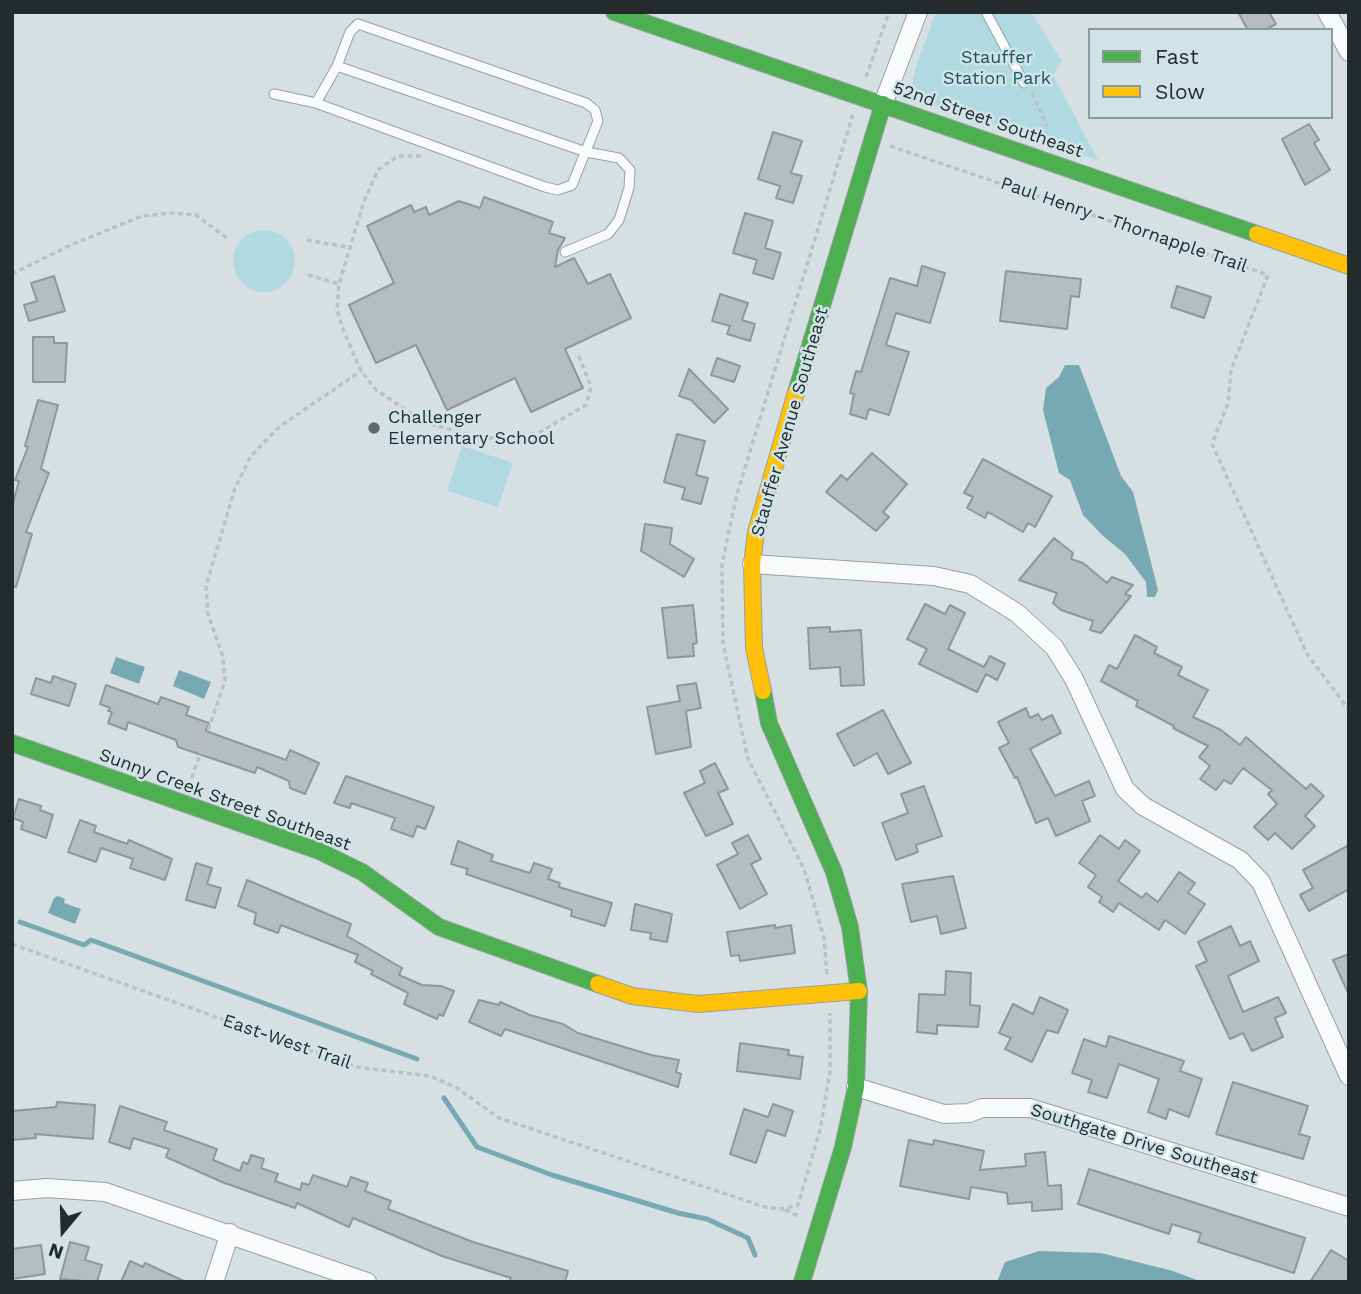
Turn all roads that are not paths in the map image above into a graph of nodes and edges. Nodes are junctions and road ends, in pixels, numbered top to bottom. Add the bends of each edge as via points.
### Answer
1 (614, 12) edge
2 (918, 12) edge
3 (986, 12) edge
4 (1327, 12) edge
5 (1349, 52) edge
6 (337, 66) junction
7 (1024, 83) road end
8 (274, 94) dead end
9 (316, 103) junction
10 (883, 104) junction
11 (586, 152) junction
12 (565, 252) dead end
13 (1349, 266) edge
14 (752, 564) junction
15 (12, 743) edge
16 (859, 991) junction
17 (1349, 1076) edge
18 (856, 1087) junction
19 (12, 1191) edge
20 (1349, 1208) edge
21 (230, 1233) junction
22 (214, 1282) edge
23 (367, 1282) edge
24 (802, 1282) edge

1 - 10 street, 52nd Street Southeast
2 - 10 street, Stauffer Avenue Southeast
3 - 7 lane
4 - 5 street
6 - 9 lane
6 - 11 lane
6 - 11 lane via 350,32 358,24 369,25 586,103 595,110 598,121
8 - 9 lane
9 - 11 lane via 558,190 572,185
10 - 13 street, 52nd Street Southeast
10 - 14 street, Stauffer Avenue Southeast via 767,488
11 - 12 lane via 619,158 630,170 629,188 620,220 608,234
14 - 16 street, Stauffer Avenue Southeast via 754,648 769,723 834,872 850,928
14 - 17 street via 934,576 970,584 1017,613 1054,647 1074,679 1125,789 1154,813 1240,860 1261,882
15 - 16 street, Sunny Creek Street Southeast via 336,859 439,927 632,996 698,1004
16 - 18 street, Stauffer Avenue Southeast
18 - 20 street, Southgate Drive Southeast via 944,1114 1030,1108
18 - 24 street, Stauffer Avenue Southeast
19 - 21 street via 105,1192
21 - 22 street
21 - 23 street

